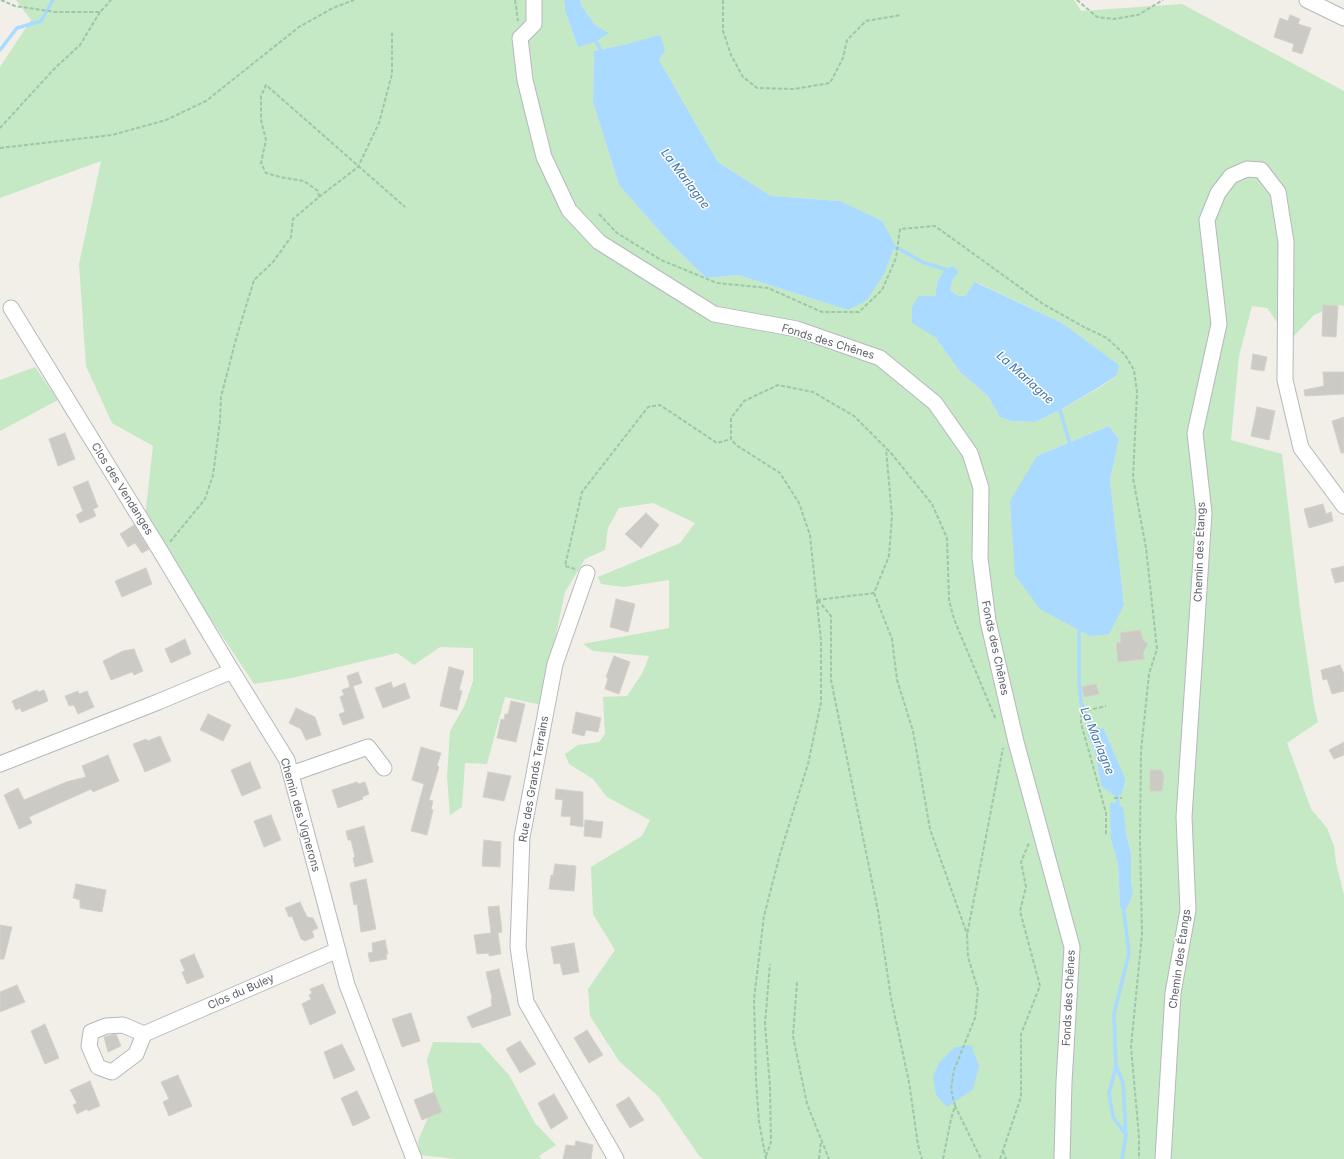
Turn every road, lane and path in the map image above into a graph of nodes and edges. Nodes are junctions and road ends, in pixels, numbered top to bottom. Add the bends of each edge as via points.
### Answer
1 (2, 0) edge
2 (111, 0) edge
3 (354, 0) edge
4 (515, 0) edge
5 (534, 0) edge
6 (723, 0) edge
7 (1077, 0) edge
8 (1163, 0) edge
9 (1307, 0) edge
10 (100, 12) junction
11 (901, 15) dead end
12 (1344, 18) edge
13 (392, 31) dead end
14 (520, 38) junction
15 (0, 128) edge
16 (0, 148) edge
17 (358, 167) junction
18 (319, 197) junction
19 (405, 207) dead end
20 (600, 214) dead end
21 (11, 308) dead end
22 (731, 439) junction
23 (886, 449) junction
24 (1344, 506) edge
25 (161, 552) junction
26 (587, 573) joint
27 (874, 593) junction
28 (817, 600) junction
29 (232, 671) junction
30 (1106, 706) dead end
31 (999, 727) dead end
32 (1016, 742) junction
33 (0, 764) edge
34 (384, 768) dead end
35 (291, 774) junction
36 (1114, 798) dead end
37 (1122, 798) dead end
38 (1106, 834) dead end
39 (1030, 842) dead end
40 (967, 935) junction
41 (338, 950) junction
42 (770, 964) dead end
43 (797, 982) dead end
44 (144, 1034) dead end
45 (955, 1106) junction
46 (822, 1140) junction
47 (1003, 1151) junction
48 (766, 1158) edge
49 (414, 1159) edge
50 (616, 1159) edge
51 (819, 1159) edge
52 (829, 1159) edge
53 (922, 1159) edge
54 (943, 1159) edge
55 (981, 1159) edge
56 (1000, 1159) edge
57 (1006, 1159) edge
58 (1062, 1159) edge
59 (1138, 1159) edge
60 (1163, 1159) edge

1 - 10 path via 15,6 55,12
2 - 10 path
3 - 16 path via 333,8 299,27 206,101 166,120 112,135
4 - 14 path
5 - 14 street via 534,24
6 - 11 path via 724,31 731,55 744,76 757,88 794,89 830,83 843,58 847,40 866,21
7 - 8 path via 1097,17 1114,19 1138,15
9 - 12 street
10 - 15 path via 80,45 55,68
13 - 17 path via 392,74 379,123
14 - 32 street, Fonds des Chênes via 525,80 544,157 569,210 599,242 714,314 797,330 880,358 935,403 970,453 981,488 980,558 988,621
17 - 18 path
17 - 18 path via 266,85 261,96 261,120 266,140 262,163 266,173 304,181 318,191
17 - 19 path
18 - 25 path via 293,219 291,237 273,262 254,280 221,397 213,475 205,499
20 - 59 path via 617,233 661,260 717,283 768,288 822,312 859,312 882,290 896,257 900,229 935,226 1043,304 1107,338 1124,355 1134,370 1137,392 1133,478 1146,548 1157,649 1149,674 1141,751 1142,934 1131,1047 1139,1137
21 - 25 street, Clos des Vendanges
22 - 23 path via 731,418 744,401 778,384 813,392 854,416
22 - 26 path via 717,443 660,405 648,407 582,492 565,566
22 - 28 path via 736,445 780,472 799,504 810,535
23 - 27 path via 892,516 889,556
23 - 31 path via 932,504 946,538 949,600 954,619
24 - 60 street, Chemin des Étangs via 1301,448 1285,380 1286,242 1278,192 1261,170 1247,169 1231,176 1218,193 1207,220 1219,324 1195,433 1204,513 1184,816 1188,910 1173,993
25 - 29 street, Clos des Vendanges
26 - 50 street, Rue des Grands Terrains via 555,664 522,838 518,947 526,1002
27 - 28 path
27 - 40 path via 892,639 897,680 913,731 930,829
28 - 48 path via 821,641 820,702 808,764 764,916 754,999 756,1087
28 - 53 path via 831,616 831,680 878,911 891,998
29 - 33 street
29 - 35 street, Chemin des Vignerons via 287,760
30 - 38 path via 1081,712 1081,723 1106,813
32 - 40 path via 1005,741
32 - 58 street, Fonds des Chênes via 1072,947
34 - 35 street via 368,747
35 - 41 street, Chemin des Vignerons
36 - 37 path
39 - 47 path via 1022,862 1026,887 1020,911 1040,986 1021,1034 1021,1097
40 - 45 path via 968,958 978,990 975,1018 954,1070 951,1088
41 - 44 street, Clos du Buley
41 - 49 street, Chemin des Vignerons via 347,985
42 - 48 path via 765,1024 770,1086 770,1142
43 - 46 path via 793,1036 807,1104
45 - 54 path via 950,1119
45 - 55 path
46 - 51 path
46 - 52 path
47 - 56 path
47 - 57 path

